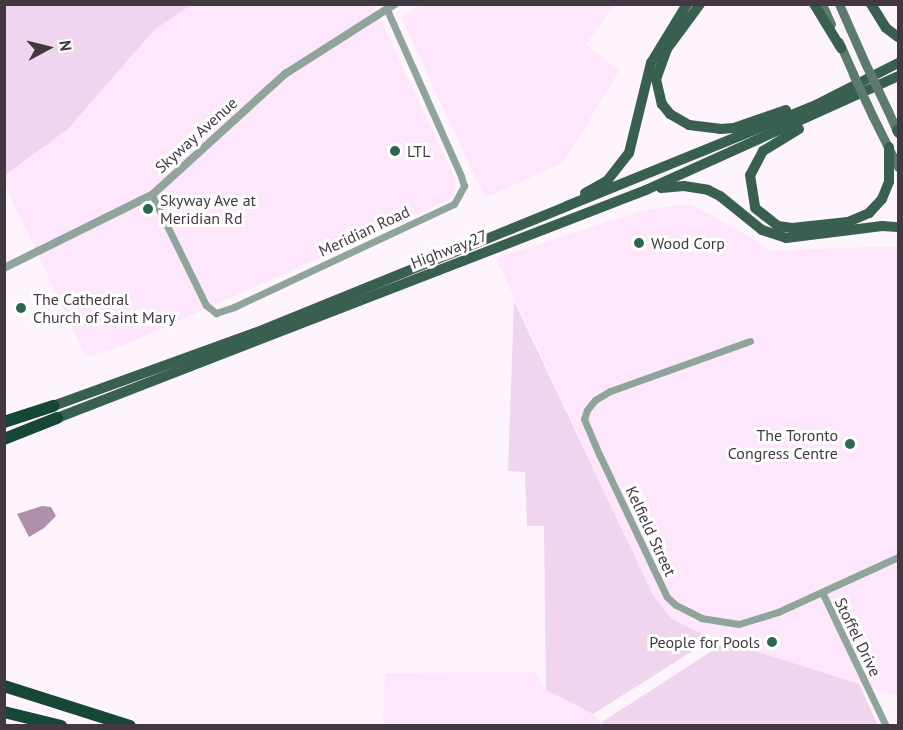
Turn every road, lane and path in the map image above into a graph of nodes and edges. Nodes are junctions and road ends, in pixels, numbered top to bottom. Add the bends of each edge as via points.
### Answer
1 (687, 4) edge
2 (700, 4) edge
3 (814, 4) edge
4 (822, 4) edge
5 (839, 4) edge
6 (871, 4) edge
7 (391, 7) edge
8 (898, 37) edge
9 (841, 48) junction
10 (898, 63) edge
11 (898, 76) edge
12 (816, 105) junction
13 (813, 117) junction
14 (898, 131) edge
15 (889, 147) junction
16 (898, 167) edge
17 (646, 190) junction
18 (152, 195) junction
19 (567, 206) junction
20 (898, 227) edge
21 (4, 267) edge
22 (750, 340) dead end
23 (55, 412) junction
24 (4, 422) edge
25 (4, 439) edge
26 (898, 557) edge
27 (822, 592) junction
28 (4, 686) edge
29 (4, 712) edge
30 (61, 726) edge
31 (130, 726) edge
32 (886, 726) edge

1 - 19 main road via 651,63 632,142 623,162 607,180
2 - 12 main road via 667,49 656,79 662,104 670,114 689,125 720,129
3 - 9 main road
4 - 9 main road
5 - 14 main road, bridge
6 - 8 main road via 886,28
7 - 18 street, Skyway Avenue via 285,74
7 - 18 street, Meridian Road via 461,176 464,186 454,204 216,313 206,305
9 - 15 main road, bridge
10 - 12 main road, Highway 27
11 - 13 main road, Highway 27
12 - 19 main road, Highway 27
13 - 15 main road via 763,152 750,175 755,208 778,226 848,222 868,213 882,199 889,182
13 - 17 main road, Highway 27
15 - 16 main road
17 - 20 main road via 684,186 708,190 762,230 786,238
17 - 23 main road, Highway 27
18 - 21 street, Skyway Avenue
19 - 23 main road, Highway 27
22 - 27 street, Kelfield Street via 601,395 584,418 658,578 675,605 702,618 739,624 765,618
23 - 24 highway, Highway 27
23 - 25 highway, Highway 27
26 - 27 street, Kelfield Street
27 - 32 street, Stoffel Drive
28 - 31 highway
29 - 30 highway

